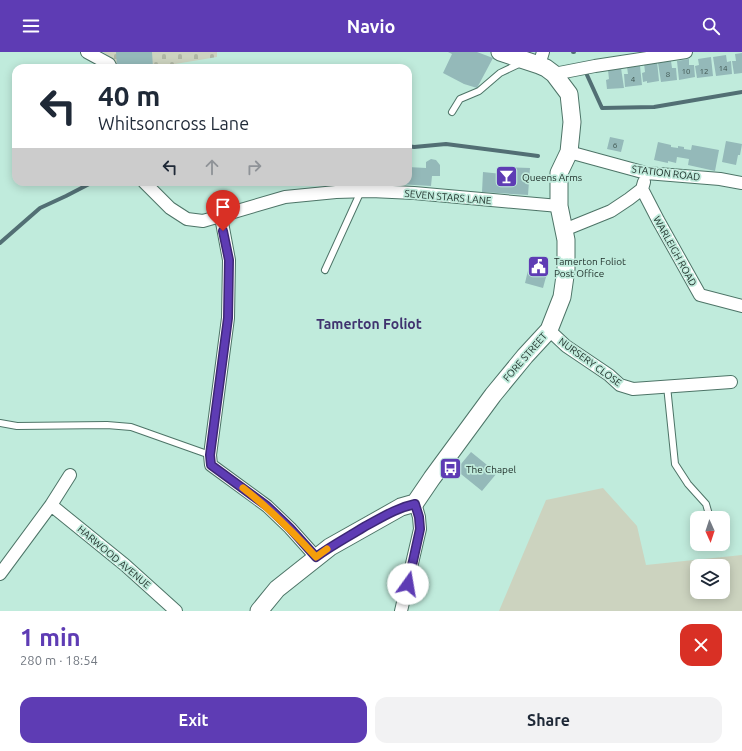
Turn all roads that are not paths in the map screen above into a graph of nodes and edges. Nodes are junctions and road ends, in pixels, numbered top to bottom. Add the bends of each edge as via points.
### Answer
1 (87, 52) edge
2 (500, 52) edge
3 (686, 52) edge
4 (536, 59) edge
5 (109, 64) edge
6 (554, 74) junction
7 (452, 112) dead end
8 (569, 152) junction
9 (646, 173) junction
10 (742, 183) edge
11 (148, 186) edge
12 (642, 189) junction
13 (361, 191) junction
14 (559, 206) junction
15 (220, 217) junction
16 (564, 230) junction
17 (325, 270) dead end
18 (742, 306) edge
19 (548, 330) junction
20 (731, 382) dead end
21 (667, 386) junction
22 (0, 423) edge
23 (210, 455) junction
24 (70, 475) dead end
25 (415, 504) junction
26 (51, 505) junction
27 (708, 511) edge
28 (316, 557) junction
29 (0, 574) edge
30 (176, 611) edge
31 (259, 611) edge
32 (401, 611) edge

1 - 5 street
2 - 4 street, FORE STREET
3 - 6 street
4 - 6 street, FORE STREET
4 - 7 lane via 500,73 478,91 460,99
6 - 8 street, FORE STREET via 569,94 572,122
8 - 9 street, STATION ROAD
8 - 14 street, FORE STREET via 559,173
9 - 10 street, STATION ROAD
9 - 12 street
11 - 15 street, SEVEN STARS LANE via 170,208 186,219 203,221
12 - 16 street via 611,211
12 - 18 street, WARLEIGH ROAD via 700,295
13 - 14 street, SEVEN STARS LANE via 414,193
13 - 15 street, SEVEN STARS LANE via 285,198
13 - 17 lane
14 - 16 street, FORE STREET
15 - 23 street via 229,260 228,318
16 - 19 street, FORE STREET via 566,269 562,297
19 - 21 street, NURSERY CLOSE via 620,385 633,388
19 - 25 street, FORE STREET via 493,395
20 - 21 street, NURSERY CLOSE
21 - 27 lane via 675,464 706,504
22 - 23 lane via 17,426 131,427
23 - 28 street via 211,465 267,506
24 - 26 street
25 - 28 street via 401,507 385,515
25 - 32 street via 420,529
26 - 29 street
26 - 30 street, HARWOOD AVENUE
28 - 31 street via 277,589

